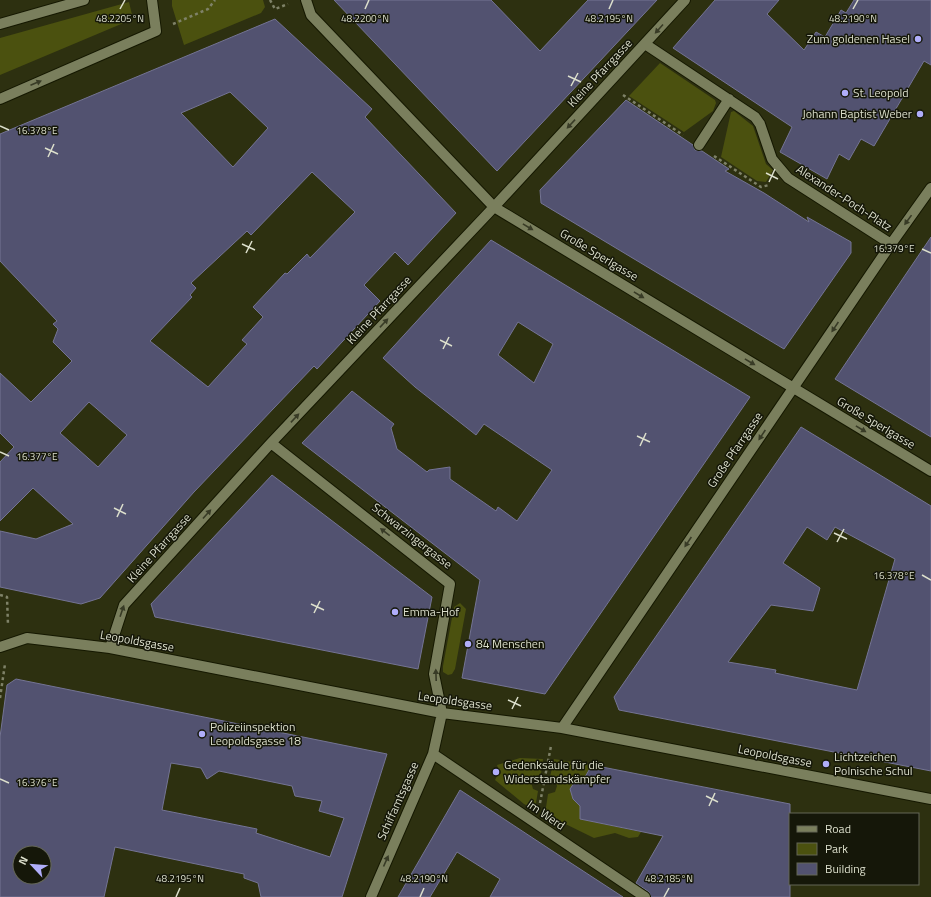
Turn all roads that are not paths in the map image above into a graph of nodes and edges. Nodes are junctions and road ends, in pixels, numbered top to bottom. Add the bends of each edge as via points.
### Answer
1 (84, 0) edge
2 (152, 0) edge
3 (306, 0) edge
4 (685, 0) edge
5 (0, 24) edge
6 (645, 44) junction
7 (0, 99) edge
8 (729, 99) junction
9 (699, 146) dead end
10 (931, 188) edge
11 (494, 207) junction
12 (891, 244) junction
13 (793, 389) junction
14 (271, 444) junction
15 (931, 471) edge
16 (0, 647) edge
17 (110, 648) junction
18 (442, 713) junction
19 (562, 728) junction
20 (433, 754) junction
21 (931, 799) edge
22 (370, 897) edge
23 (645, 897) edge

1 - 5 street
7 -> 2 street via 156,31
3 - 11 street, Große Sperlgasse via 311,15
4 -> 6 street, Kleine Pfarrgasse
6 - 8 street, Alexander-Poch-Platz
6 -> 11 street, Kleine Pfarrgasse
8 - 9 street
8 - 12 street, Alexander-Poch-Platz via 756,117 772,159 788,178
10 -> 12 street, Große Pfarrgasse
11 -> 13 street, Große Sperlgasse
14 -> 11 street, Kleine Pfarrgasse
12 -> 13 street, Große Pfarrgasse
13 -> 15 street, Große Sperlgasse
13 -> 19 street, Große Pfarrgasse
17 -> 14 street, Kleine Pfarrgasse via 124,605
18 -> 14 street, Schwarzingergasse via 434,674 450,584
16 - 17 street, Leopoldsgasse via 27,638
17 - 18 street, Leopoldsgasse
18 - 19 street, Leopoldsgasse
18 - 20 street, Schiffamtsgasse
19 - 21 street, Leopoldsgasse
22 -> 20 street, Schiffamtsgasse
20 - 23 street, Im Werd

